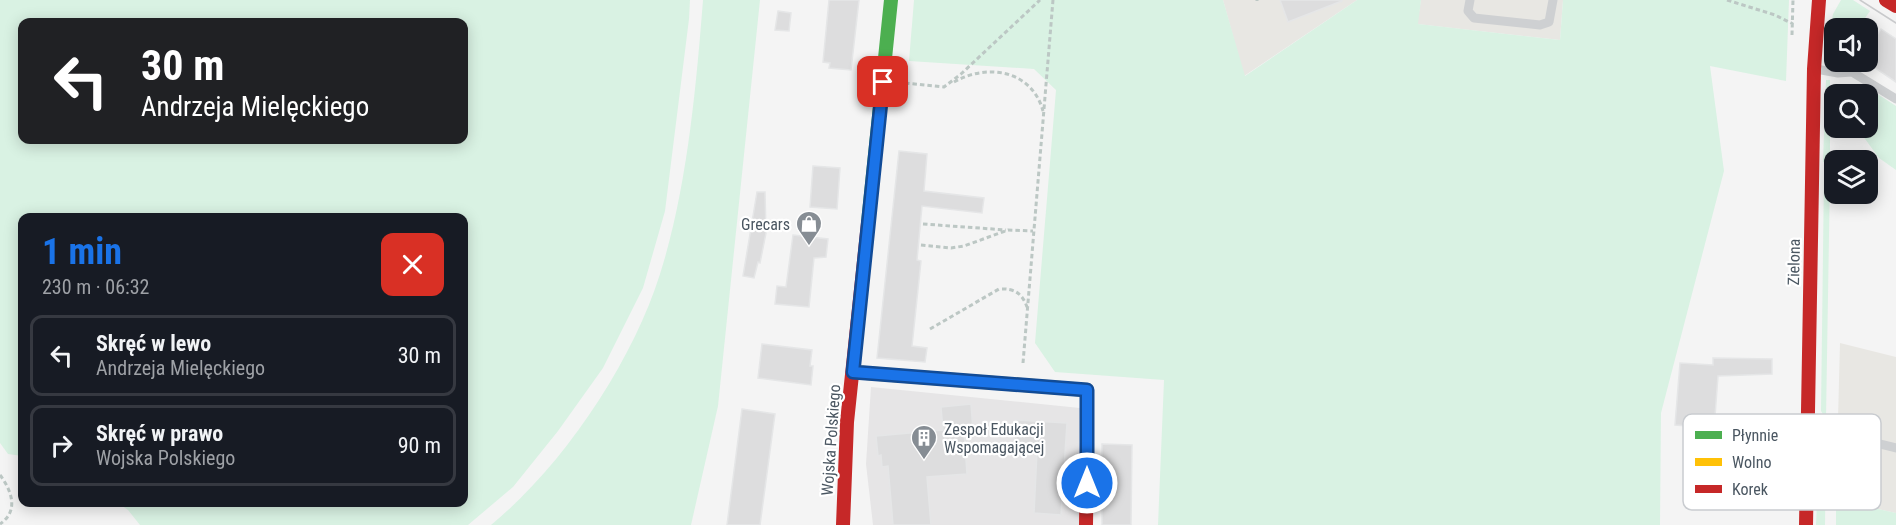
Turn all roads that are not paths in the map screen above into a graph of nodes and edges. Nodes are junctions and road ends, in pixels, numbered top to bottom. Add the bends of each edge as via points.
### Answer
1 (891, 0) edge
2 (1470, 0) edge
3 (1553, 0) edge
4 (1819, 0) edge
5 (1886, 0) edge
6 (1896, 6) edge
7 (1814, 69) junction
8 (1896, 99) edge
9 (853, 372) junction
10 (1808, 414) edge
11 (1881, 444) edge
12 (1896, 448) edge
13 (1806, 510) edge
14 (843, 525) edge
15 (1086, 525) edge
16 (1806, 525) edge

1 - 9 street, Wojska Polskiego
2 - 3 lane via 1468,11 1474,18 1540,25 1550,21
4 - 7 street, Zielona
5 - 6 street
7 - 8 lane via 1852,72
7 - 10 street, Zielona
9 - 14 street, Wojska Polskiego via 845,447
9 - 15 street via 1087,390
11 - 12 lane
13 - 16 street, Zielona

